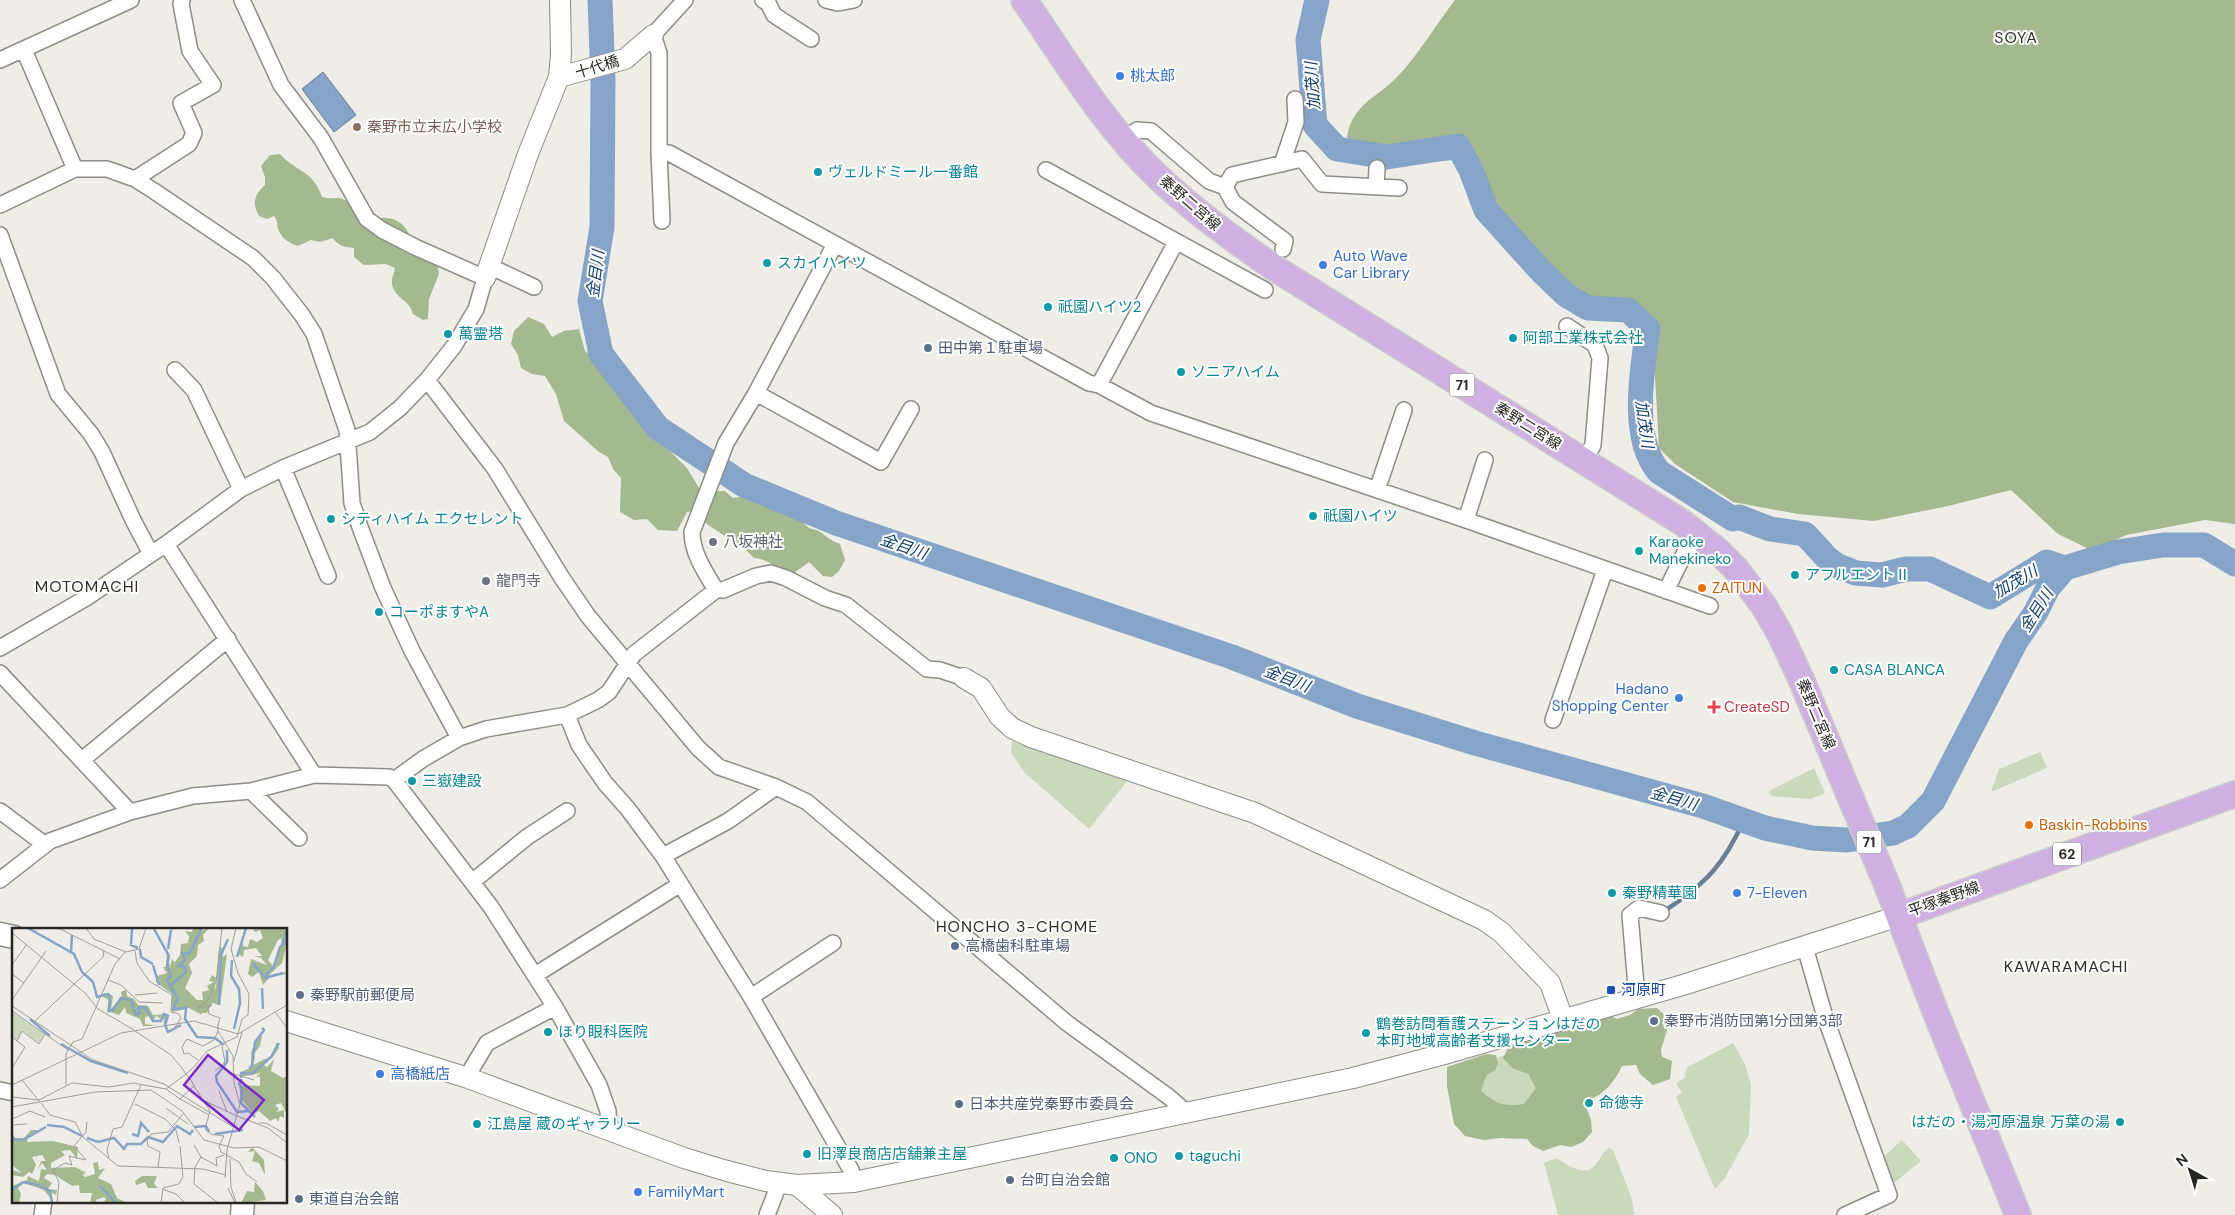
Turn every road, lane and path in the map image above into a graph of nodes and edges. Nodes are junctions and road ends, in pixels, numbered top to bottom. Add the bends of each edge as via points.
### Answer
1 (132, 0) edge
2 (182, 0) edge
3 (242, 0) edge
4 (560, 0) edge
5 (685, 0) edge
6 (763, 0) edge
7 (826, 0) edge
8 (854, 0) edge
9 (1024, 0) edge
10 (653, 35) junction
11 (811, 39) dead end
12 (24, 50) junction
13 (0, 60) edge
14 (561, 77) junction
15 (1295, 99) dead end
16 (1123, 140) junction
17 (658, 153) junction
18 (1282, 164) junction
19 (1377, 168) dead end
20 (75, 169) junction
21 (1046, 170) dead end
22 (135, 179) junction
23 (1225, 187) junction
24 (1376, 187) junction
25 (1399, 188) dead end
26 (0, 205) edge
27 (662, 221) dead end
28 (0, 235) edge
29 (1176, 242) junction
30 (835, 244) junction
31 (1283, 248) dead end
32 (487, 272) junction
33 (534, 288) dead end
34 (1265, 290) dead end
35 (1567, 326) dead end
36 (175, 370) dead end
37 (427, 380) junction
38 (1099, 384) junction
39 (756, 393) junction
40 (912, 409) dead end
41 (1404, 410) dead end
42 (346, 441) junction
43 (1485, 460) dead end
44 (1584, 461) junction
45 (283, 468) junction
46 (241, 488) junction
47 (1377, 490) junction
48 (1466, 520) junction
49 (1699, 535) junction
50 (166, 544) junction
51 (151, 554) junction
52 (1605, 570) junction
53 (328, 576) dead end
54 (716, 590) junction
55 (1666, 591) junction
56 (1710, 606) dead end
57 (228, 638) junction
58 (0, 648) edge
59 (626, 664) junction
60 (0, 673) edge
61 (964, 678) joint
62 (567, 715) junction
63 (1553, 720) dead end
64 (458, 738) junction
65 (82, 760) junction
66 (314, 775) junction
67 (394, 780) junction
68 (776, 787) junction
69 (251, 790) junction
70 (2235, 794) edge
71 (0, 811) edge
72 (567, 811) dead end
73 (130, 812) junction
74 (299, 838) dead end
75 (44, 844) junction
76 (663, 856) junction
77 (0, 880) edge
78 (472, 882) junction
79 (679, 885) junction
80 (1661, 913) dead end
81 (1899, 916) junction
82 (832, 943) dead end
83 (1805, 947) junction
84 (535, 975) junction
85 (751, 998) junction
86 (1637, 998) junction
87 (555, 1007) junction
88 (1563, 1019) junction
89 (288, 1021) edge
90 (468, 1078) junction
91 (1186, 1112) junction
92 (608, 1130) junction
93 (854, 1182) junction
94 (788, 1184) junction
95 (44, 1202) edge
96 (244, 1202) edge
97 (42, 1215) edge
98 (242, 1215) edge
99 (767, 1215) edge
100 (832, 1215) edge
101 (1845, 1215) edge
102 (2018, 1215) edge

1 - 12 street
2 - 22 street via 180,4 190,51 213,85 181,103 194,133 189,144
3 - 32 street via 281,84 320,138 367,219 407,243
4 - 14 street
5 - 10 street
6 - 11 street via 774,14
7 - 8 street via 838,3
9 - 16 main road, 秦野二宮線 / 71 via 1093,102
10 - 14 street, 十代橋 via 629,56
10 - 17 street via 659,53
12 - 13 street
12 - 20 street
14 - 32 street via 528,154
15 - 18 street via 1296,122
16 - 23 street via 1137,130 1151,131 1209,181
16 - 44 main road, 秦野二宮線 / 71 via 1217,228 1276,269
17 - 27 street
17 - 30 street via 669,153
18 - 23 street via 1232,175
18 - 24 street via 1302,159 1322,184
19 - 24 street
20 - 22 street via 107,169
20 - 26 street
21 - 29 street
22 - 42 street via 253,258 302,315 314,334 347,430
23 - 31 street via 1233,202 1285,241
24 - 25 street
28 - 51 street via 58,394 102,452
29 - 34 street
29 - 38 street
30 - 38 street via 1089,383
30 - 39 street
32 - 33 street
32 - 37 street via 476,309 466,328
35 - 44 street via 1595,345 1600,358 1593,445
36 - 46 street via 194,390
37 - 42 street via 370,432
37 - 59 street via 495,469 562,578
38 - 47 street via 1151,413
39 - 40 street via 881,462
39 - 54 street via 718,459 692,532 698,558
41 - 47 street
42 - 45 street
42 - 64 street via 352,503 383,588
43 - 48 street
44 - 49 main road, 秦野二宮線 / 71
45 - 46 street
45 - 53 street
46 - 50 street
47 - 48 street
48 - 52 street
49 - 55 street via 1685,552
49 - 81 main road, 秦野二宮線 / 71 via 1736,569 1764,606 1801,679
50 - 51 street
50 - 57 street
51 - 58 street via 86,598
52 - 55 street
52 - 63 street
54 - 59 street via 634,654
54 - 61 street via 771,573 786,578 846,605 926,670 940,670
55 - 56 street
57 - 65 street
57 - 66 street
59 - 62 street via 609,692
59 - 68 street via 698,748 719,767
60 - 65 street
61 - 88 street via 981,688 1000,717 1019,731 1255,813 1484,920 1501,932 1550,983
62 - 64 street via 486,729
62 - 76 street via 580,746 605,783
64 - 67 street
65 - 73 street
66 - 67 street via 374,776
66 - 69 street
67 - 78 street
68 - 76 street via 728,821
68 - 91 street via 807,802 1067,1023
69 - 73 street via 193,796
69 - 74 street
70 - 81 main road, 平塚秦野線 / 62
71 - 75 street
72 - 78 street via 527,837
73 - 75 street
75 - 77 street
76 - 79 street
78 - 84 street
79 - 84 street
79 - 85 street
80 - 86 street via 1639,908 1630,915
81 - 83 street
81 - 102 main road, 平塚秦野線
82 - 85 street
83 - 86 street
83 - 101 street via 1825,1017 1889,1195
84 - 87 street
85 - 93 street via 851,1170
86 - 88 street
87 - 90 street via 487,1043
87 - 92 street via 600,1086 608,1112
88 - 91 street via 1353,1078
89 - 90 street
90 - 92 street
91 - 93 street
92 - 94 street via 684,1158
93 - 94 street
94 - 99 street
94 - 100 street
95 - 97 street
96 - 98 main road

